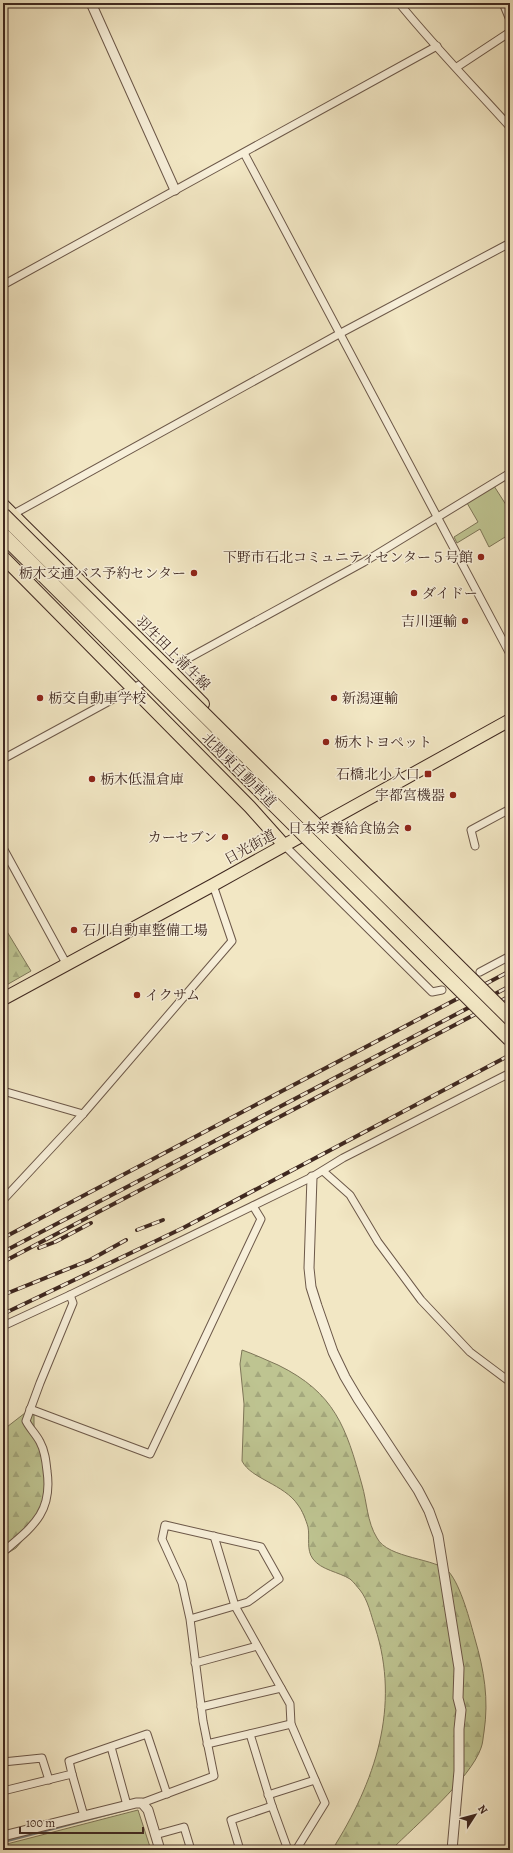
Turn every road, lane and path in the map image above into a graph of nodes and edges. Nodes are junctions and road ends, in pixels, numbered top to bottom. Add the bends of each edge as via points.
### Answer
1 (92, 3) edge
2 (399, 3) edge
3 (503, 3) edge
4 (510, 20) edge
5 (510, 32) edge
6 (437, 46) junction
7 (457, 67) junction
8 (510, 127) edge
9 (244, 153) junction
10 (175, 190) junction
11 (510, 243) edge
12 (3, 286) edge
13 (339, 334) junction
14 (510, 473) edge
15 (3, 505) edge
16 (6, 516) edge
17 (437, 518) junction
18 (3, 535) edge
19 (3, 557) edge
20 (510, 654) edge
21 (169, 668) junction
22 (133, 689) junction
23 (510, 720) edge
24 (3, 759) edge
25 (510, 809) edge
26 (318, 826) junction
27 (284, 845) junction
28 (475, 846) dead end
29 (3, 848) edge
30 (213, 885) junction
31 (510, 956) edge
32 (67, 965) junction
33 (480, 972) dead end
34 (442, 990) dead end
35 (3, 999) edge
36 (510, 1018) edge
37 (510, 1039) edge
38 (510, 1073) edge
39 (3, 1091) edge
40 (83, 1114) junction
41 (323, 1170) junction
42 (312, 1177) junction
43 (3, 1200) edge
44 (254, 1206) junction
45 (70, 1295) junction
46 (3, 1326) edge
47 (510, 1382) edge
48 (30, 1409) junction
49 (214, 1536) junction
50 (3, 1552) edge
51 (235, 1606) junction
52 (190, 1619) junction
53 (258, 1646) junction
54 (195, 1663) junction
55 (281, 1688) junction
56 (201, 1707) junction
57 (291, 1724) junction
58 (250, 1734) junction
59 (207, 1744) junction
60 (111, 1746) junction
61 (3, 1762) edge
62 (72, 1774) junction
63 (49, 1780) junction
64 (315, 1780) junction
65 (3, 1791) edge
66 (167, 1794) junction
67 (268, 1795) junction
68 (142, 1803) junction
69 (127, 1805) junction
70 (272, 1806) junction
71 (84, 1816) junction
72 (156, 1835) junction
73 (3, 1836) edge
74 (160, 1850) edge
75 (191, 1850) edge
76 (240, 1850) edge
77 (288, 1850) edge
78 (296, 1850) edge
79 (452, 1850) edge

1 - 10 street
2 - 6 street
3 - 4 street
5 - 7 street
6 - 7 street
6 - 9 street
7 - 8 street
9 - 10 street
9 - 13 street
10 - 12 street
11 - 13 street
13 - 16 street
13 - 17 street
14 - 17 street
15 - 16 main road, 羽生田上蒲生線
16 - 21 main road, 羽生田上蒲生線
16 - 36 highway, 北関東自動車道, bridge
17 - 20 street
17 - 21 street via 364,562
18 - 37 highway, 北関東自動車道, bridge
19 - 22 main road
21 - 22 street
21 - 26 main road, 羽生田上蒲生線
22 - 24 street
22 - 27 main road
23 - 26 main road, 日光街道
25 - 28 street via 471,830
26 - 27 main road, 日光街道
27 - 30 main road, 日光街道
27 - 34 street via 432,992
29 - 32 street
30 - 32 main road, 日光街道
30 - 40 street via 232,942
31 - 33 street
32 - 35 main road, 日光街道
38 - 41 street
39 - 40 street
40 - 43 street
41 - 42 street
41 - 47 street via 350,1196 378,1242 421,1300 470,1352
42 - 44 street
42 - 79 street via 311,1287 333,1352 358,1399 418,1490 438,1536 459,1668 458,1698 461,1710
44 - 45 street
44 - 48 street via 261,1219 150,1454
45 - 46 street
45 - 48 street via 73,1304
48 - 50 street via 26,1421 40,1441 45,1456 49,1494 43,1512 24,1534
49 - 51 street
49 - 51 street via 261,1547 279,1579 248,1602
49 - 52 street via 165,1525 162,1539 182,1583
51 - 52 street
51 - 53 street
52 - 54 street
53 - 54 street
53 - 55 street
54 - 56 street
55 - 56 street
55 - 57 street via 290,1704
56 - 59 street
57 - 58 street
57 - 64 street
58 - 59 street
58 - 67 street
59 - 66 street via 214,1776
60 - 62 street via 69,1761
60 - 66 street via 147,1734
60 - 69 street
61 - 63 street via 42,1758
62 - 63 street
62 - 71 street
63 - 65 street
64 - 67 street
64 - 78 street via 325,1803
66 - 68 street
67 - 70 street
68 - 69 street
68 - 72 street via 148,1810
69 - 71 street
70 - 76 street via 231,1820
70 - 77 street
71 - 73 street
72 - 74 street
72 - 75 street via 184,1827

